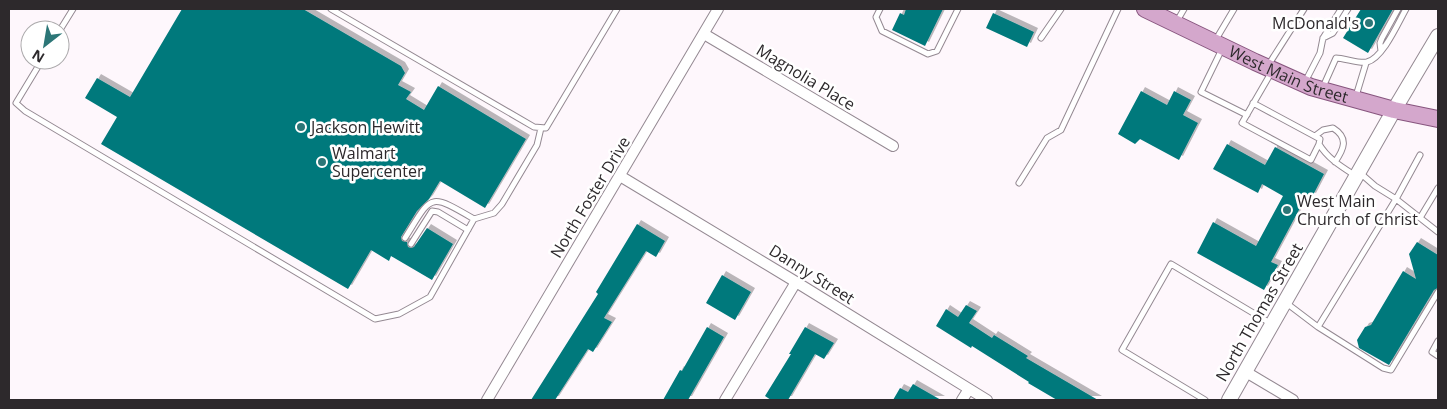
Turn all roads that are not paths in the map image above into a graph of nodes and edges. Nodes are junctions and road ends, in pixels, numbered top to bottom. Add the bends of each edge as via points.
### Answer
1 (73, 9) edge
2 (331, 9) edge
3 (617, 9) edge
4 (718, 9) edge
5 (880, 9) edge
6 (958, 9) edge
7 (1061, 9) edge
8 (1118, 9) edge
9 (1145, 9) edge
10 (1184, 9) edge
11 (1234, 9) edge
12 (1303, 9) edge
13 (1340, 9) edge
14 (1348, 9) edge
15 (1398, 9) edge
16 (1406, 9) edge
17 (338, 11) edge
18 (66, 20) edge
19 (1175, 23) junction
20 (704, 34) junction
21 (1041, 38) dead end
22 (1323, 38) junction
23 (1219, 45) junction
24 (1436, 45) edge
25 (1381, 51) junction
26 (1366, 63) junction
27 (1270, 68) junction
28 (36, 70) edge
29 (1304, 84) junction
30 (1322, 90) junction
31 (1355, 99) junction
32 (1254, 103) junction
33 (1394, 110) junction
34 (1247, 115) junction
35 (1438, 119) edge
36 (541, 128) junction
37 (1315, 136) junction
38 (1319, 144) junction
39 (893, 146) dead end
40 (1420, 155) dead end
41 (1335, 162) junction
42 (1357, 174) junction
43 (620, 176) junction
44 (1019, 183) dead end
45 (1438, 188) edge
46 (1396, 199) junction
47 (1420, 218) junction
48 (474, 219) junction
49 (468, 230) junction
50 (1438, 232) edge
51 (405, 238) dead end
52 (411, 244) dead end
53 (796, 282) junction
54 (1438, 292) edge
55 (1285, 302) junction
56 (1272, 324) junction
57 (1318, 327) junction
58 (1438, 341) edge
59 (1438, 356) edge
60 (1246, 372) junction
61 (969, 389) junction
62 (487, 400) edge
63 (725, 400) edge
64 (962, 400) edge
65 (987, 400) edge
66 (1205, 400) edge
67 (1229, 400) edge
68 (1294, 400) edge

1 - 18 lane
2 - 17 lane
3 - 36 lane via 546,128
4 - 20 street, North Foster Drive
5 - 6 lane via 876,17 882,31 928,54 937,51
7 - 21 lane
8 - 44 lane via 1061,130 1047,138
9 - 19 main road, West Main Street
10 - 19 lane
11 - 23 lane
12 - 27 lane
13 - 22 lane
14 - 22 lane via 1333,33
15 - 25 lane via 1382,38
16 - 25 lane
17 - 36 lane via 534,128
19 - 23 main road, West Main Street
20 - 39 street, Magnolia Place
20 - 43 street, North Foster Drive
22 - 29 lane via 1320,53
23 - 27 main road, West Main Street
23 - 34 lane via 1201,92
24 - 33 street, North Thomas Street
25 - 26 lane
26 - 30 lane via 1336,58
26 - 31 lane
27 - 29 main road, West Main Street
27 - 32 lane
28 - 49 lane via 16,103 25,111 375,319 399,314 430,297
29 - 30 main road, West Main Street
30 - 31 main road, West Main Street
31 - 33 main road, West Main Street
32 - 34 lane
32 - 37 lane
33 - 35 main road, West Main Street
33 - 42 street, North Thomas Street
34 - 38 lane via 1242,123 1311,160
36 - 48 lane via 537,145 502,204 494,213
37 - 38 lane via 1320,139
37 - 41 lane via 1333,128 1340,132 1344,139 1343,150
38 - 41 lane
40 - 46 lane
41 - 42 lane
42 - 46 lane
42 - 55 street, North Thomas Street
43 - 53 street, Danny Street
43 - 62 street, North Foster Drive
45 - 47 lane
46 - 47 lane
46 - 57 lane
47 - 50 lane
48 - 49 lane
48 - 51 lane via 444,202 431,202 424,207
49 - 52 lane via 432,211
53 - 61 street, Danny Street
53 - 63 street
54 - 57 lane via 1391,370
55 - 56 street, North Thomas Street
55 - 57 lane
56 - 60 street, North Thomas Street
56 - 66 lane via 1171,264 1122,350
58 - 59 lane via 1432,352
60 - 67 street, North Thomas Street
60 - 68 street
61 - 64 street
61 - 65 street, Danny Street

